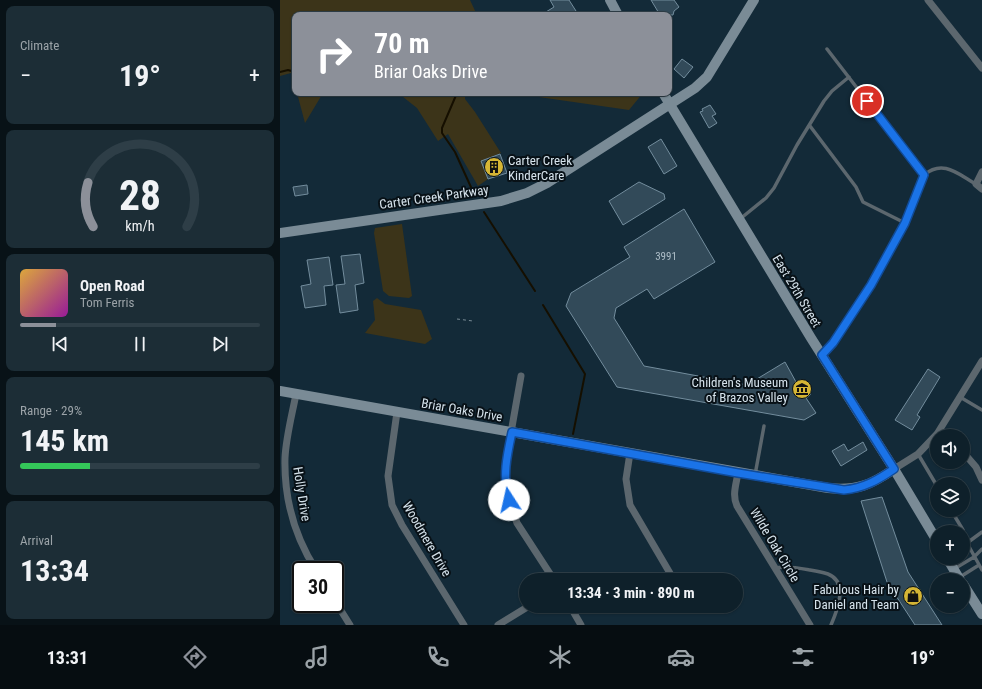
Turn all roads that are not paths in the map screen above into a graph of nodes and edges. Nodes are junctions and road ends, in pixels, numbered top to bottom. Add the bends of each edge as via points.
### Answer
1 (610, 0) edge
2 (754, 0) edge
3 (928, 0) edge
4 (616, 12) edge
5 (827, 48) dead end
6 (982, 68) edge
7 (849, 77) junction
8 (665, 96) edge
9 (670, 105) junction
10 (810, 126) junction
11 (982, 172) edge
12 (924, 175) junction
13 (979, 187) edge
14 (739, 219) junction
15 (905, 223) junction
16 (280, 233) edge
17 (822, 355) junction
18 (982, 362) edge
19 (521, 376) dead end
20 (280, 391) edge
21 (296, 394) junction
22 (960, 396) junction
23 (982, 410) edge
24 (397, 412) junction
25 (764, 426) dead end
26 (942, 429) edge
27 (512, 432) junction
28 (930, 443) edge
29 (630, 453) junction
30 (918, 454) junction
31 (970, 460) edge
32 (894, 469) junction
33 (738, 473) junction
34 (755, 476) junction
35 (932, 477) edge
36 (982, 480) edge
37 (930, 529) edge
38 (982, 532) edge
39 (982, 549) edge
40 (974, 557) junction
41 (311, 561) edge
42 (979, 565) junction
43 (775, 568) junction
44 (982, 570) edge
45 (549, 573) edge
46 (670, 573) edge
47 (963, 573) edge
48 (967, 573) edge
49 (970, 592) edge
50 (979, 603) edge
51 (519, 612) edge
52 (342, 613) edge
53 (574, 613) edge
54 (982, 614) edge
55 (350, 625) edge
56 (464, 625) edge
57 (498, 625) edge
58 (581, 625) edge
59 (810, 625) edge
60 (831, 625) edge

1 - 4 street
2 - 9 street, Carter Creek Parkway via 707,77
3 - 6 street
5 - 7 lane
7 - 10 lane via 828,96
7 - 12 lane
8 - 9 street, East 29th Street
9 - 14 street, East 29th Street
9 - 16 street, Carter Creek Parkway via 548,183 515,197
10 - 14 lane via 770,194
10 - 15 lane via 856,186 864,202
11 - 13 street
12 - 13 lane via 930,170 949,168
12 - 15 lane
14 - 17 street, East 29th Street
15 - 17 lane via 871,285 833,343
17 - 32 street, East 29th Street
18 - 22 street
19 - 27 street
20 - 21 street, Briar Oaks Drive
21 - 24 street, Briar Oaks Drive
21 - 41 street, Holly Drive via 287,440 285,473 293,523
22 - 23 lane
22 - 26 street
24 - 27 street, Briar Oaks Drive
24 - 56 street, Woodmere Drive via 388,476 392,505
25 - 34 lane
27 - 29 street, Briar Oaks Drive
27 - 45 street via 505,476 511,510
28 - 30 street
29 - 33 street, Briar Oaks Drive
29 - 46 street via 626,479 630,505
30 - 32 street
30 - 35 lane
31 - 36 street
32 - 34 street, Briar Oaks Drive via 875,482 844,490
32 - 37 street, East 29th Street
33 - 34 street, Briar Oaks Drive
33 - 43 street, Wilde Oak Circle via 735,500
38 - 40 lane via 967,543
39 - 40 lane
40 - 42 lane
40 - 47 lane
42 - 44 lane
42 - 48 lane
43 - 59 street, Wilde Oak Circle
43 - 60 lane via 820,572 830,574 836,580 840,598
49 - 50 street
50 - 54 street
51 - 57 street
52 - 55 street
53 - 58 street

